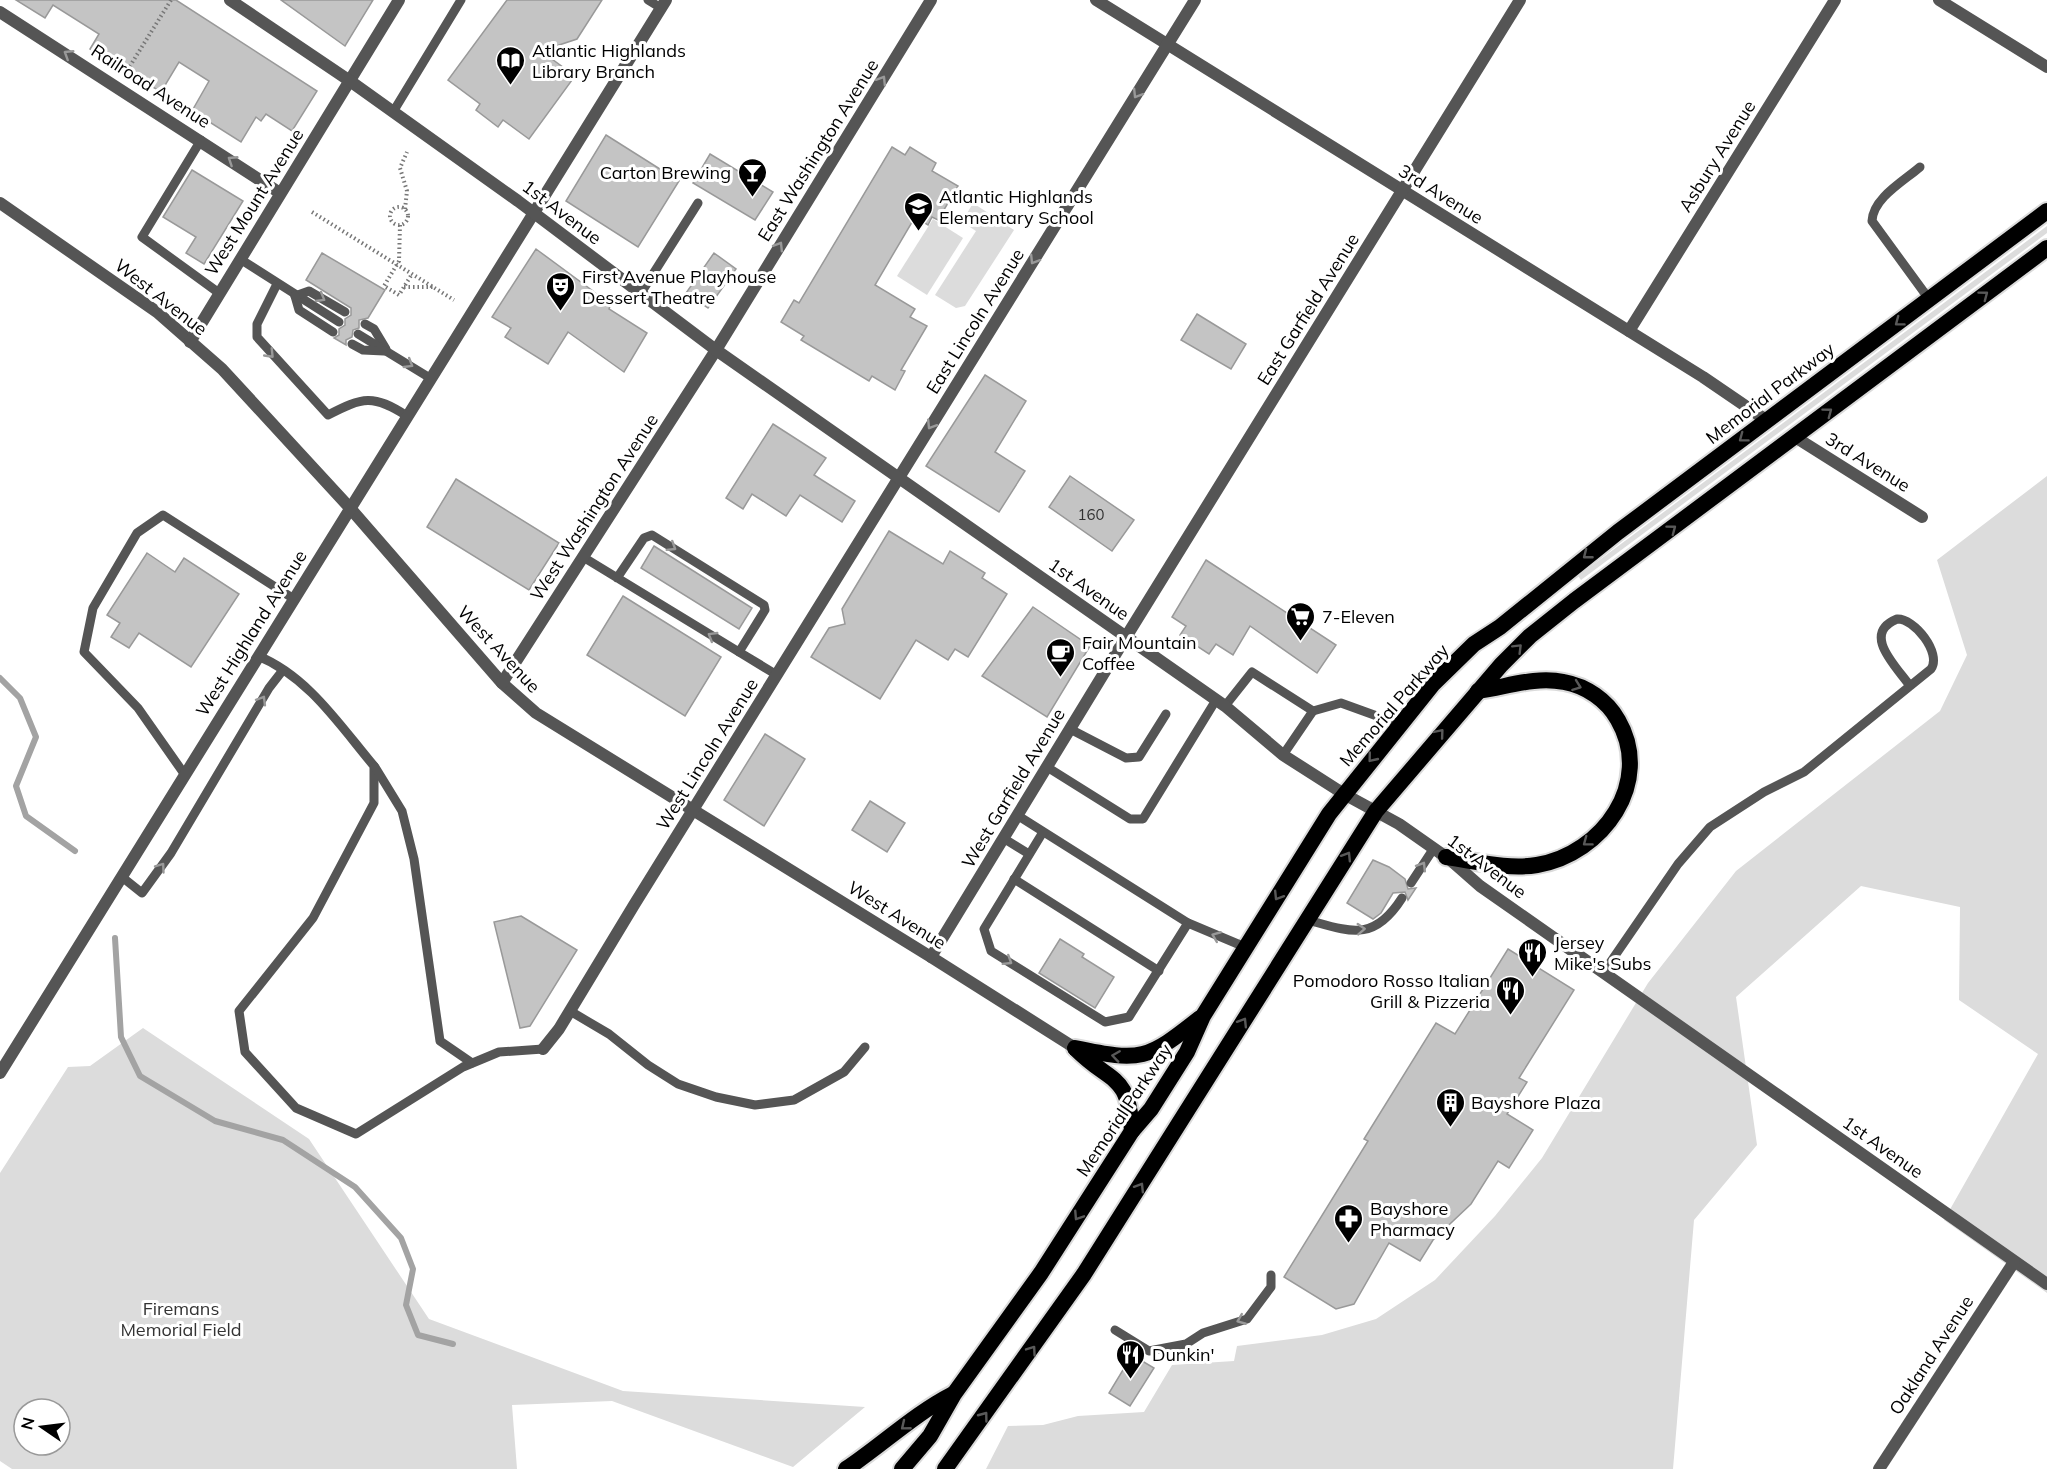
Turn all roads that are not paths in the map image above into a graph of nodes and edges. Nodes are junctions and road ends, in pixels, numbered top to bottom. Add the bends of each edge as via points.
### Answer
1 (230, 0) edge
2 (399, 0) edge
3 (461, 0) edge
4 (648, 0) edge
5 (931, 0) edge
6 (1096, 0) edge
7 (1195, 0) edge
8 (1520, 0) edge
9 (1835, 0) edge
10 (1940, 0) edge
11 (663, 4) edge
12 (0, 12) edge
13 (1168, 44) junction
14 (2047, 67) edge
15 (350, 81) junction
16 (393, 112) junction
17 (201, 140) junction
18 (1920, 167) dead end
19 (1402, 191) junction
20 (280, 193) junction
21 (698, 202) dead end
22 (0, 203) edge
23 (2047, 211) edge
24 (533, 212) junction
25 (2047, 248) edge
26 (240, 259) junction
27 (277, 284) junction
28 (219, 293) junction
29 (641, 294) junction
30 (295, 296) junction
31 (1929, 300) junction
32 (345, 312) dead end
33 (339, 322) dead end
34 (365, 324) dead end
35 (1629, 331) junction
36 (333, 332) dead end
37 (358, 334) dead end
38 (190, 342) junction
39 (352, 344) dead end
40 (716, 350) junction
41 (387, 351) junction
42 (430, 378) junction
43 (407, 416) junction
44 (1766, 420) junction
45 (1795, 437) junction
46 (899, 477) junction
47 (350, 508) junction
48 (1922, 517) dead end
49 (583, 557) junction
50 (618, 578) junction
51 (294, 599) junction
52 (1126, 637) junction
53 (739, 652) junction
54 (258, 656) junction
55 (283, 670) junction
56 (777, 675) junction
57 (502, 683) junction
58 (1910, 686) junction
59 (1478, 691) junction
60 (1221, 703) junction
61 (1313, 711) junction
62 (1166, 714) dead end
63 (1399, 724) junction
64 (1070, 729) junction
65 (1282, 755) junction
66 (375, 766) junction
67 (1047, 767) junction
68 (185, 775) junction
69 (1344, 794) junction
70 (692, 811) junction
71 (1376, 811) junction
72 (1017, 815) junction
73 (1043, 832) junction
74 (1004, 838) junction
75 (1440, 852) junction
76 (1029, 854) junction
77 (122, 877) junction
78 (1014, 879) junction
79 (1411, 883) dead end
80 (1402, 898) dead end
81 (1308, 920) junction
82 (1188, 923) junction
83 (1245, 947) junction
84 (931, 957) junction
85 (1159, 971) junction
86 (1603, 973) junction
87 (570, 1011) junction
88 (1203, 1016) junction
89 (865, 1047) dead end
90 (1075, 1048) junction
91 (543, 1049) joint
92 (472, 1063) junction
93 (0, 1073) edge
94 (1132, 1131) junction
95 (2014, 1262) junction
96 (1271, 1275) dead end
97 (2047, 1284) edge
98 (1114, 1330) dead end
99 (954, 1394) junction
100 (846, 1469) edge
101 (902, 1469) edge
102 (945, 1469) edge
103 (1879, 1469) edge

1 - 15 street, 1st Avenue
2 - 15 street, West Mount Avenue
3 - 16 lane
4 - 11 lane
40 -> 5 street, East Washington Avenue
6 - 13 street, 3rd Avenue
7 - 13 street, East Lincoln Avenue
8 - 19 street, East Garfield Avenue
9 - 35 street, Asbury Avenue
10 - 14 street
11 - 24 street, West Highland Avenue
17 -> 12 street, Railroad Avenue
13 - 19 street, 3rd Avenue
13 -> 46 street, East Lincoln Avenue
15 - 16 street, 1st Avenue
15 - 20 street, West Mount Avenue
16 - 24 street, 1st Avenue
20 -> 17 street, Railroad Avenue
17 - 28 lane via 141,237
18 - 31 lane via 1879,202 1872,221
19 - 35 street, 3rd Avenue
19 - 52 street, East Garfield Avenue
20 - 26 street, West Mount Avenue
21 - 29 lane
22 - 38 street, West Avenue via 114,280
23 - 31 highway, Memorial Parkway
24 - 29 street, 1st Avenue
24 - 42 street, West Highland Avenue
45 -> 25 highway
26 - 27 lane
26 - 28 street, West Mount Avenue
27 - 30 lane
27 -> 43 lane via 257,324 257,338 328,415 366,399 390,405
28 - 38 street, West Mount Avenue
29 - 40 street, 1st Avenue
30 -> 32 lane via 309,291
30 - 33 lane
30 - 36 lane via 299,310
31 -> 44 highway, Memorial Parkway
34 - 41 lane via 374,329
35 - 44 street, 3rd Avenue
37 - 41 lane
38 - 47 street, West Avenue via 250,397
39 - 41 lane via 363,350
40 - 46 street, 1st Avenue
40 - 49 street, West Washington Avenue
41 -> 42 lane
42 - 43 street, West Highland Avenue
43 - 47 street, West Highland Avenue
44 -> 63 highway, Memorial Parkway via 1474,644
45 - 48 street, 3rd Avenue
59 -> 45 highway via 1530,636
46 - 52 street, 1st Avenue
46 - 56 street, West Lincoln Avenue
47 - 51 street, West Highland Avenue
47 - 57 street, West Avenue
49 - 50 lane
49 - 57 street, West Washington Avenue
53 -> 50 lane
50 -> 53 lane via 644,538 652,535 764,605 763,616
51 - 54 street, West Highland Avenue
51 - 68 lane via 163,515 137,532 93,608 84,652 138,708
52 - 60 street, 1st Avenue
52 - 64 street, West Garfield Avenue
53 - 56 lane
54 - 55 lane
54 - 68 street, West Highland Avenue
55 - 66 lane via 309,689
77 -> 55 lane via 142,893 171,853
56 - 70 street, West Lincoln Avenue
57 - 70 street, West Avenue via 536,713
58 - 58 lane via 1931,669 1935,660 1911,623 1897,619 1883,629 1879,639
58 - 86 lane via 1804,772 1710,827 1677,864
71 -> 59 highway
59 -> 75 highway via 1547,680 1587,690 1604,701 1625,732 1631,765 1629,782 1620,806 1603,828 1556,860 1517,866
60 - 61 lane via 1252,672
60 - 65 street, 1st Avenue
60 - 67 lane via 1143,819 1130,819
61 - 63 lane via 1341,703
61 - 65 lane
62 - 64 lane via 1139,757 1133,759
63 -> 69 highway, Memorial Parkway
64 - 67 street, West Garfield Avenue
65 - 69 street, 1st Avenue
66 - 92 lane via 402,811 414,859 440,1041
66 - 92 lane via 374,803 313,918 239,1011 245,1052 296,1108 356,1134
67 - 72 street, West Garfield Avenue
68 - 77 street, West Highland Avenue
69 - 71 street, 1st Avenue
69 -> 83 highway, Memorial Parkway
70 - 84 street, West Avenue
70 - 87 street, West Lincoln Avenue
71 - 75 street, 1st Avenue
81 -> 71 highway
72 - 73 lane
72 - 74 street, West Garfield Avenue
73 - 76 lane
73 - 82 lane
74 - 76 lane
74 - 84 street, West Garfield Avenue
79 -> 75 lane
75 - 86 street, 1st Avenue via 1480,886
76 - 78 lane
77 - 93 street, West Highland Avenue
78 - 85 lane
78 -> 85 lane via 984,929 991,951 1105,1022 1129,1017
81 -> 80 lane via 1351,930 1372,929 1389,917
102 -> 81 highway via 1084,1274
83 -> 82 lane
82 - 85 lane
83 - 88 highway, Memorial Parkway
84 - 90 street, West Avenue
86 - 95 street, 1st Avenue
87 - 89 lane via 678,1083 716,1097 755,1105 794,1100 844,1072
87 - 91 street, West Lincoln Avenue
88 -> 90 highway via 1161,1049 1147,1055 1121,1057
88 - 94 highway, Memorial Parkway via 1187,1053
90 - 94 highway via 1124,1089
91 - 92 lane via 499,1052
94 -> 99 highway, Memorial Parkway via 1041,1273
95 - 97 street, 1st Avenue
95 - 103 street, Oakland Avenue
96 -> 98 lane via 1271,1287 1247,1319 1203,1333 1186,1344 1149,1351
99 -> 100 highway via 930,1406
99 - 101 highway, Memorial Parkway via 930,1436

